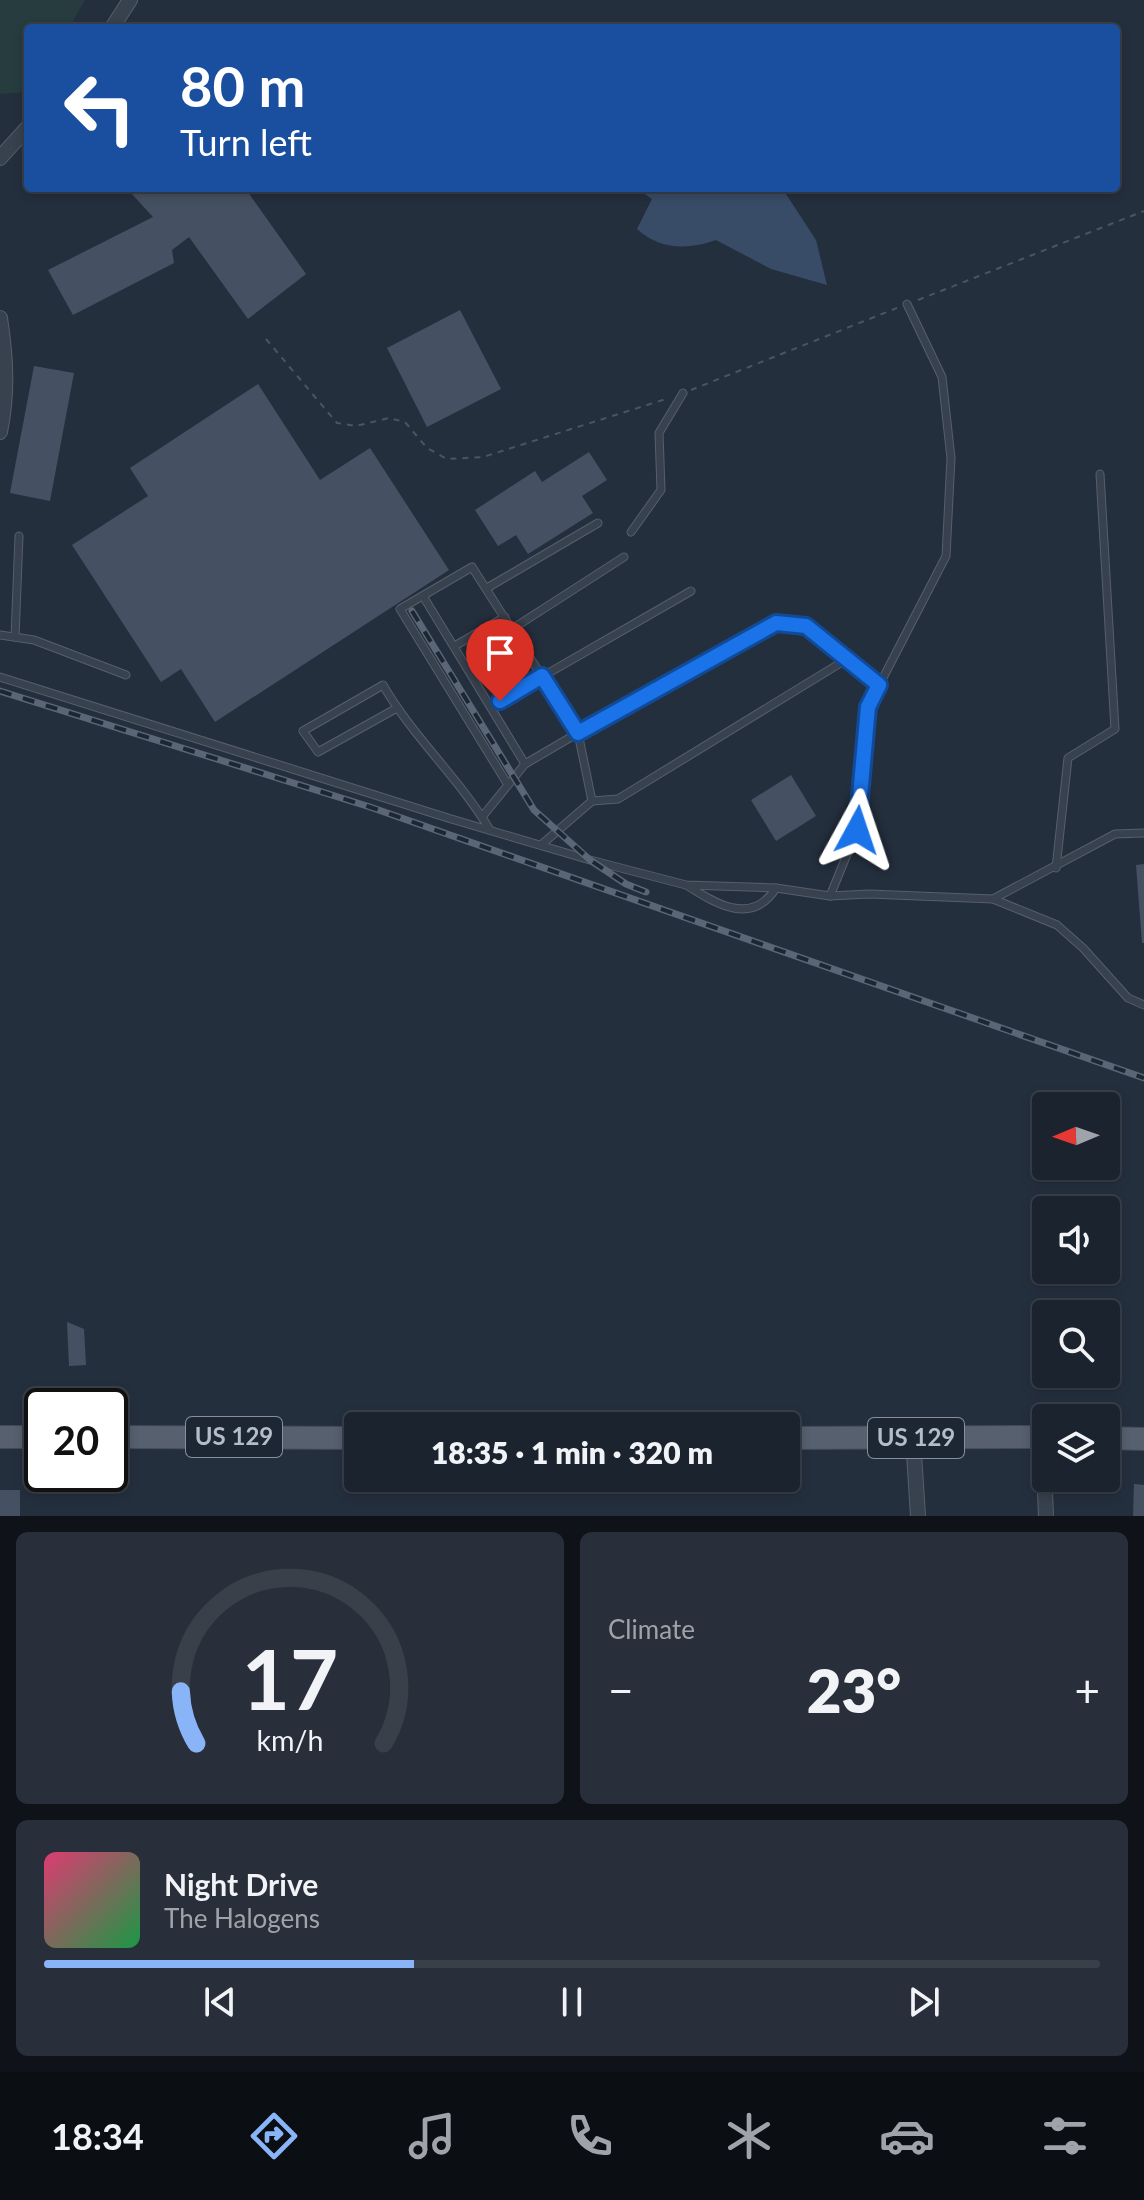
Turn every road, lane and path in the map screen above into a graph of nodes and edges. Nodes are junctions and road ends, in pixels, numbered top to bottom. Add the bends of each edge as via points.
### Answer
1 (130, 0) edge
2 (115, 24) edge
3 (24, 131) edge
4 (0, 158) edge
5 (1144, 211) edge
6 (907, 304) junction
7 (0, 318) edge
8 (266, 339) dead end
9 (683, 393) junction
10 (0, 432) edge
11 (1100, 474) dead end
12 (598, 523) dead end
13 (631, 532) dead end
14 (19, 536) dead end
15 (624, 557) dead end
16 (487, 588) junction
17 (691, 591) dead end
18 (423, 596) junction
19 (505, 617) junction
20 (512, 629) junction
21 (0, 635) edge
22 (15, 637) junction
23 (458, 644) dead end
24 (847, 659) junction
25 (126, 675) dead end
26 (542, 676) junction
27 (0, 677) edge
28 (879, 685) junction
29 (500, 701) dead end
30 (397, 708) junction
31 (578, 733) junction
32 (525, 764) junction
33 (508, 785) junction
34 (592, 801) junction
35 (482, 817) junction
36 (490, 830) junction
37 (1144, 833) edge
38 (541, 845) junction
39 (1056, 868) junction
40 (686, 885) junction
41 (776, 888) junction
42 (830, 896) junction
43 (993, 899) junction
44 (1144, 1005) edge
45 (0, 1437) edge
46 (24, 1437) edge
47 (128, 1437) edge
48 (1032, 1437) edge
49 (344, 1438) edge
50 (800, 1438) edge
51 (913, 1438) junction
52 (1120, 1438) edge
53 (1144, 1439) edge
54 (1045, 1492) edge
55 (918, 1516) edge
56 (1046, 1516) edge

1 - 2 street
3 - 4 street
5 - 6 path
6 - 9 path
6 - 28 lane via 942,377 951,458 946,556
7 - 10 street via 6,357
8 - 9 path via 337,423 356,426 389,418 405,422 427,448 447,459 483,457
9 - 13 lane via 659,433 661,490
11 - 39 lane via 1115,729 1068,758
12 - 16 lane
14 - 22 lane
15 - 20 lane
16 - 18 lane via 472,567
16 - 19 lane
17 - 26 lane
18 - 32 lane
18 - 33 lane via 400,609
19 - 20 lane
19 - 23 lane
20 - 26 lane
21 - 22 lane
22 - 25 lane
24 - 28 lane
24 - 31 lane via 806,626 776,623
24 - 34 lane via 618,799
26 - 29 lane
26 - 31 lane
27 - 36 lane
28 - 42 lane via 868,707 857,830
30 - 30 lane via 383,685 303,731 318,752
30 - 35 lane
31 - 32 lane
31 - 34 lane
32 - 33 lane
33 - 35 lane
34 - 38 lane
35 - 36 lane
36 - 38 lane
37 - 39 lane via 1115,834
38 - 40 lane
39 - 43 lane
40 - 41 lane
40 - 41 lane via 718,906 742,910 770,899
41 - 42 lane
42 - 43 lane
43 - 44 lane via 1057,925 1128,998
45 - 46 main road
47 - 49 main road, US 129
48 - 51 main road, US 129
50 - 51 main road, US 129
51 - 55 street
52 - 53 main road
54 - 56 street

